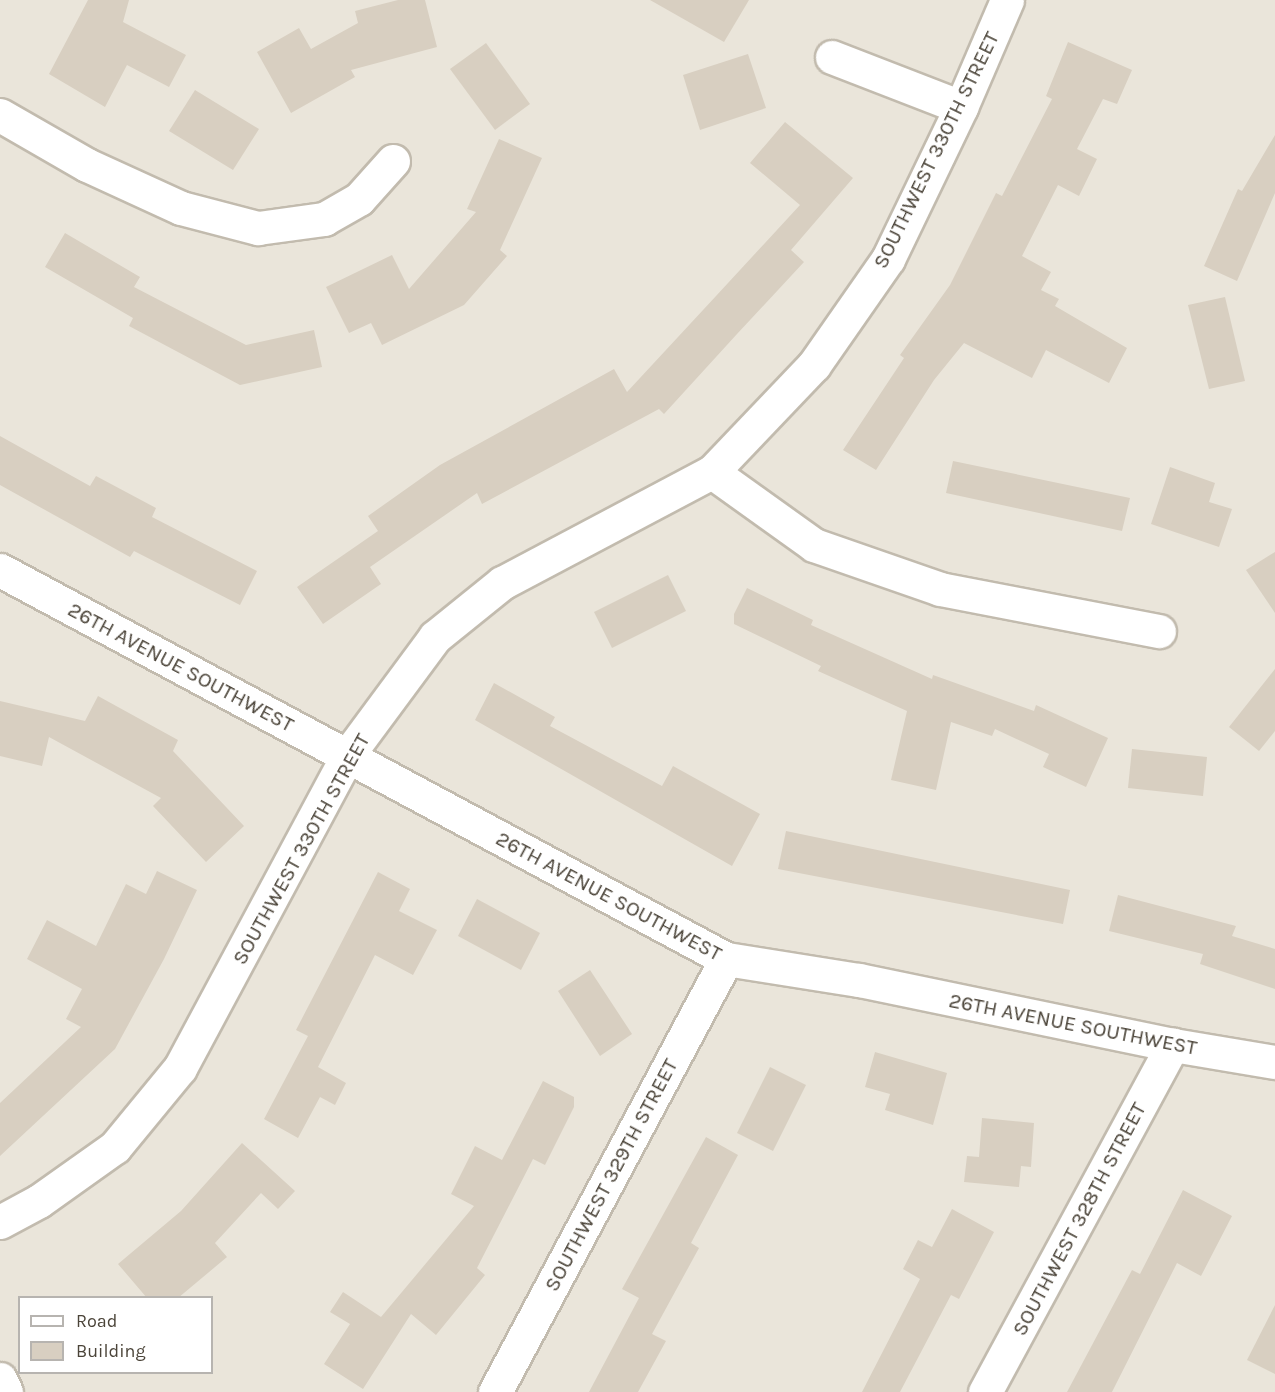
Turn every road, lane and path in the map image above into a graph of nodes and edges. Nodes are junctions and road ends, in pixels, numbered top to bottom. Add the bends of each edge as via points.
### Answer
1 (1007, 0) edge
2 (832, 57) dead end
3 (961, 107) junction
4 (0, 115) edge
5 (393, 161) dead end
6 (712, 472) junction
7 (0, 570) edge
8 (1159, 631) dead end
9 (348, 756) junction
10 (726, 959) junction
11 (1173, 1046) junction
12 (1275, 1062) edge
13 (0, 1222) edge
14 (0, 1379) edge
15 (6, 1392) edge
16 (495, 1392) edge
17 (985, 1392) edge

1 - 3 street, SOUTHWEST 330TH STREET
2 - 3 street
3 - 6 street, SOUTHWEST 330TH STREET via 888,260 814,365
4 - 5 street via 87,165 181,208 258,228 324,219 359,199
6 - 8 street via 825,549 940,589
6 - 9 street, SOUTHWEST 330TH STREET via 502,583 435,637
7 - 9 street, 26TH AVENUE SOUTHWEST
9 - 10 street, 26TH AVENUE SOUTHWEST
9 - 13 street, SOUTHWEST 330TH STREET via 180,1068 115,1147 39,1201
10 - 11 street, 26TH AVENUE SOUTHWEST via 859,980
10 - 16 street, SOUTHWEST 329TH STREET
11 - 12 street, 26TH AVENUE SOUTHWEST
11 - 17 street, SOUTHWEST 328TH STREET
14 - 15 street

